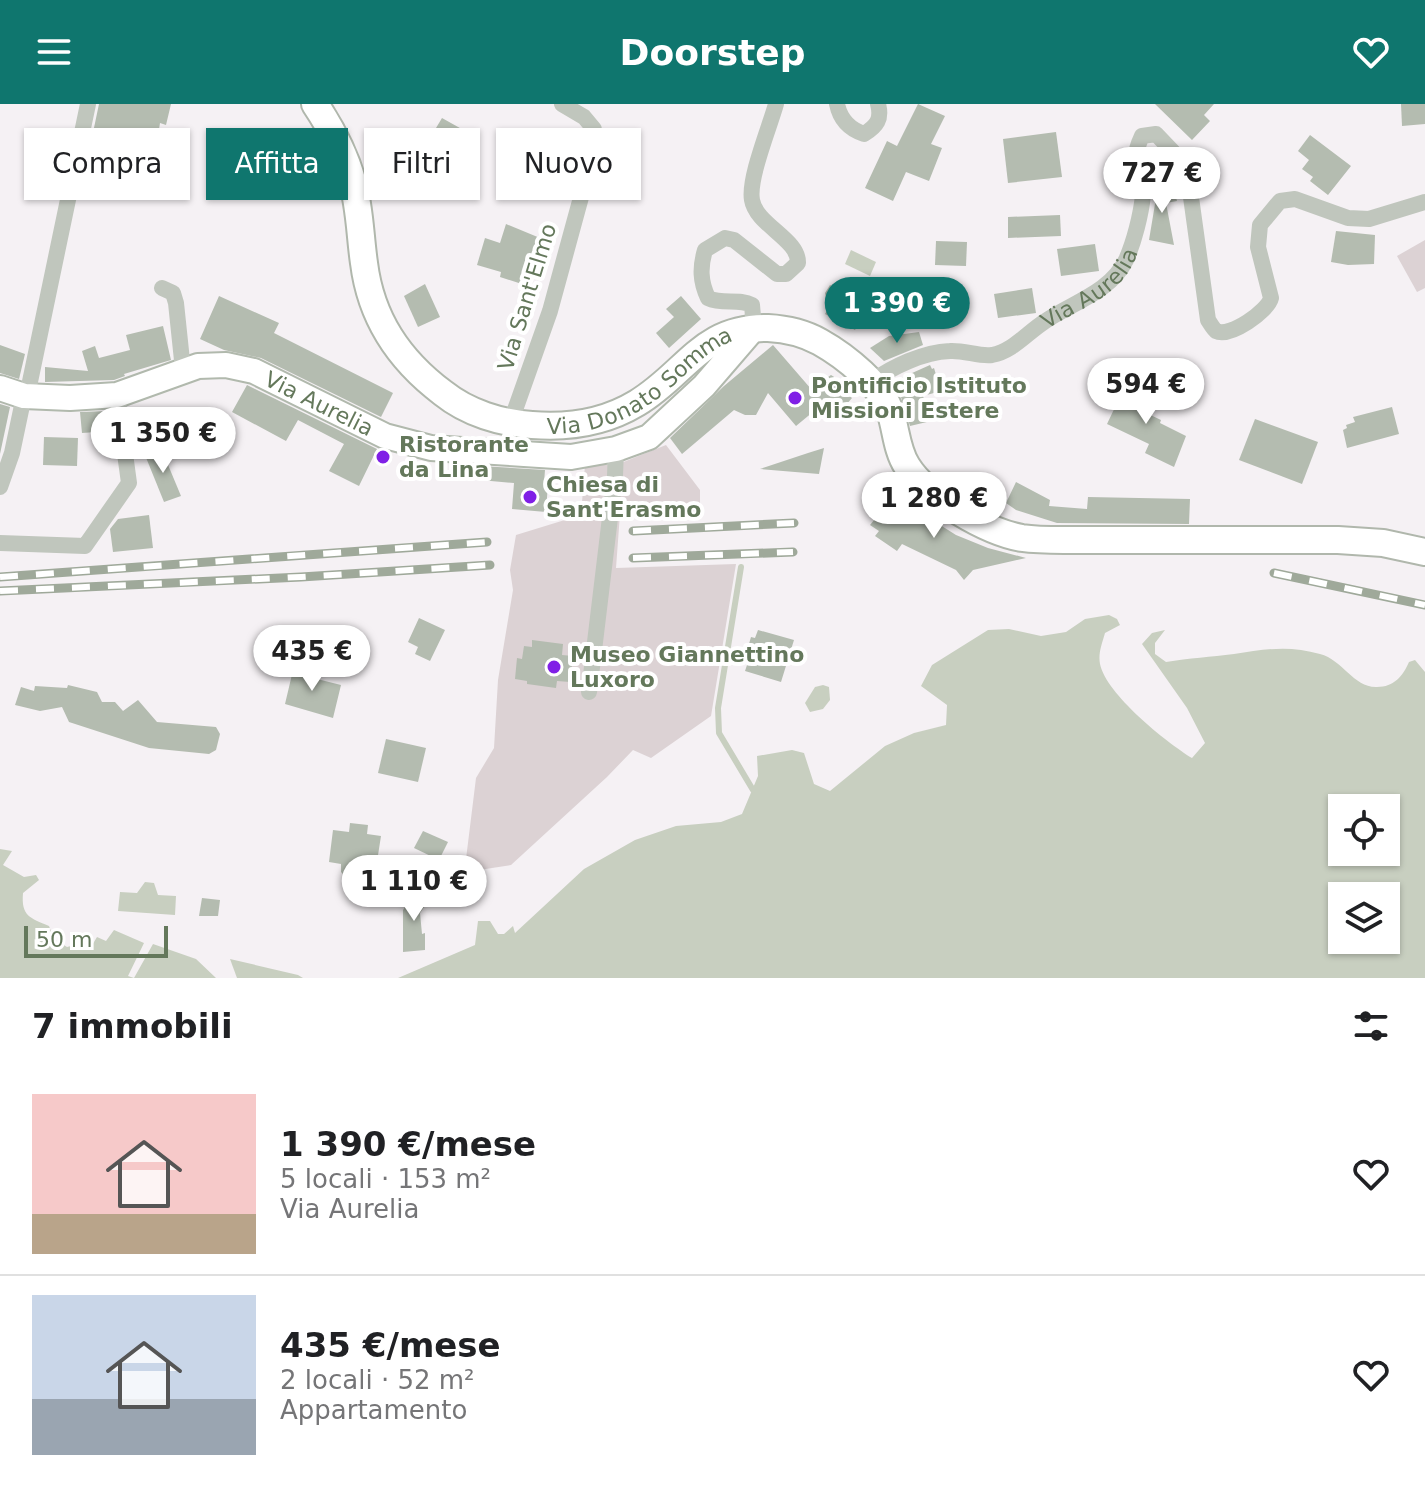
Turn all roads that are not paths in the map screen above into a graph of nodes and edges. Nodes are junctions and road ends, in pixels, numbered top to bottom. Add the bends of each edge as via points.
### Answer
1 (88, 104) edge
2 (315, 104) edge
3 (562, 104) edge
4 (776, 104) edge
5 (837, 104) edge
6 (878, 104) edge
7 (1425, 202) edge
8 (162, 288) dead end
9 (754, 328) junction
10 (183, 370) junction
11 (871, 382) junction
12 (0, 388) edge
13 (117, 395) junction
14 (25, 396) junction
15 (510, 424) junction
16 (616, 449) junction
17 (0, 487) edge
18 (0, 543) edge
19 (1424, 552) edge
20 (589, 692) dead end

1 - 14 street
2 - 15 main road, Via Donato Somma via 340,145 352,182 371,295 396,349 447,396
3 - 15 street, Via Sant'Elmo via 594,129 592,157 550,311
4 - 9 street, Via Donato Somma via 751,197 757,213 795,251 798,263 786,274 777,274 725,238 705,250 701,266 708,298 752,305
5 - 6 street via 839,115 864,134 876,126
7 - 11 street, Via Aurelia via 1369,219 1348,218 1295,199 1280,201 1260,225 1258,247 1270,304 1236,328 1215,331 1208,320 1186,179 1177,156 1156,134 1142,136 1134,158 1143,194 1129,252 1117,274 1009,349 990,356 948,351 907,363
8 - 10 street via 173,293 176,303
9 - 11 main road via 795,331 820,342
9 - 15 main road, Via Donato Somma via 726,333 638,403 605,419 559,427
9 - 16 street, Via Aurelia via 649,437
10 - 13 street, Via Aurelia
10 - 16 street, Via Aurelia via 226,365 254,371 385,436 431,448 571,457
11 - 19 main road via 890,409 907,466 930,492 1009,535 1064,540 1338,540
12 - 14 street, Via Aurelia
13 - 14 street, Via Aurelia
13 - 18 street via 129,483 94,537 85,546
14 - 17 street
16 - 20 street

